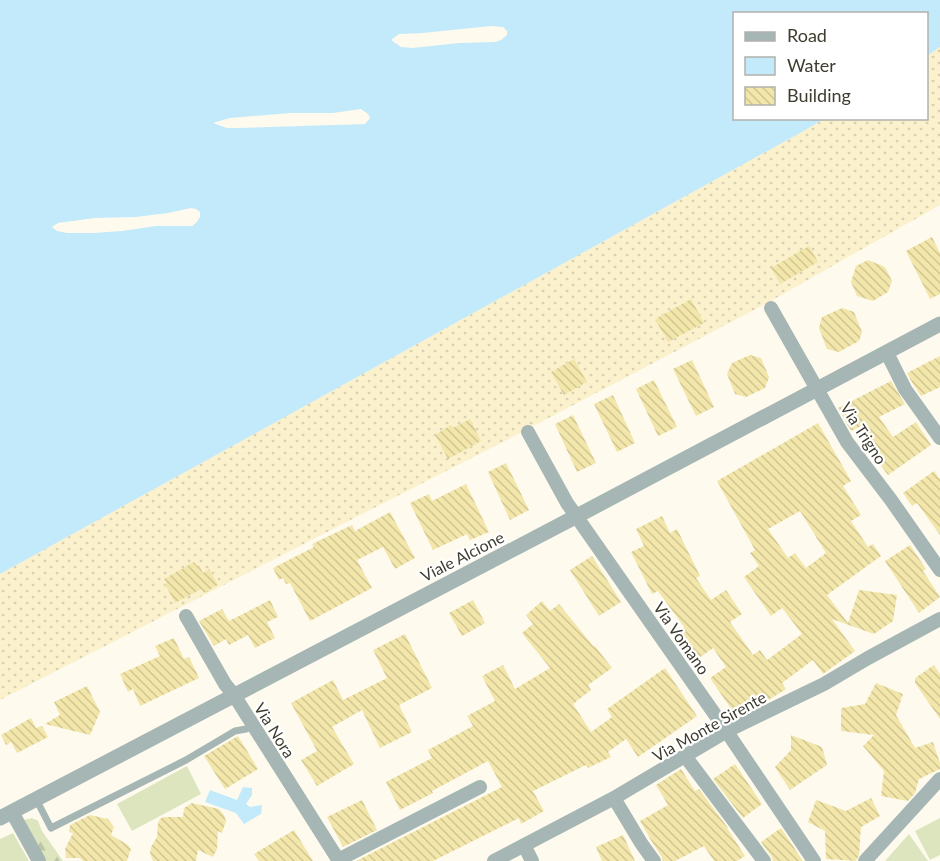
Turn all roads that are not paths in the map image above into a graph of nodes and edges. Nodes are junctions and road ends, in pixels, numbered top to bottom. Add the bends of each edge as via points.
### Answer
1 (771, 308) dead end
2 (940, 324) edge
3 (887, 353) junction
4 (818, 390) junction
5 (528, 432) dead end
6 (940, 438) edge
7 (577, 516) junction
8 (940, 570) edge
9 (186, 616) dead end
10 (940, 619) edge
11 (234, 695) junction
12 (252, 725) junction
13 (727, 731) junction
14 (685, 756) junction
15 (940, 779) edge
16 (480, 787) dead end
17 (614, 798) junction
18 (36, 799) junction
19 (6, 815) edge
20 (524, 845) junction
21 (338, 860) edge
22 (39, 861) edge
23 (494, 861) edge
24 (532, 861) edge
25 (654, 861) edge
26 (764, 861) edge
27 (814, 861) edge
28 (865, 861) edge

1 - 4 street, Via Trigno
2 - 3 street, Viale Alcione
3 - 4 street, Viale Alcione
3 - 6 street via 905,388
4 - 7 street, Viale Alcione
4 - 8 street, Via Trigno via 847,442
5 - 7 street, Via Vomano
7 - 11 street, Viale Alcione
7 - 13 street, Via Vomano
9 - 11 street, Via Nora
10 - 13 street, Via Monte Sirente via 824,684
11 - 12 street, Via Nora
11 - 18 street, Viale Alcione
12 - 18 lane via 51,828
12 - 21 street, Via Nora
13 - 14 street, Via Monte Sirente
13 - 27 street, Via Vomano
14 - 17 street, Via Monte Sirente
14 - 26 street
15 - 28 street
16 - 21 street
17 - 20 street, Via Monte Sirente
17 - 25 street
18 - 19 street, Viale Alcione
19 - 22 street
20 - 23 street, Via Monte Sirente
20 - 24 street

